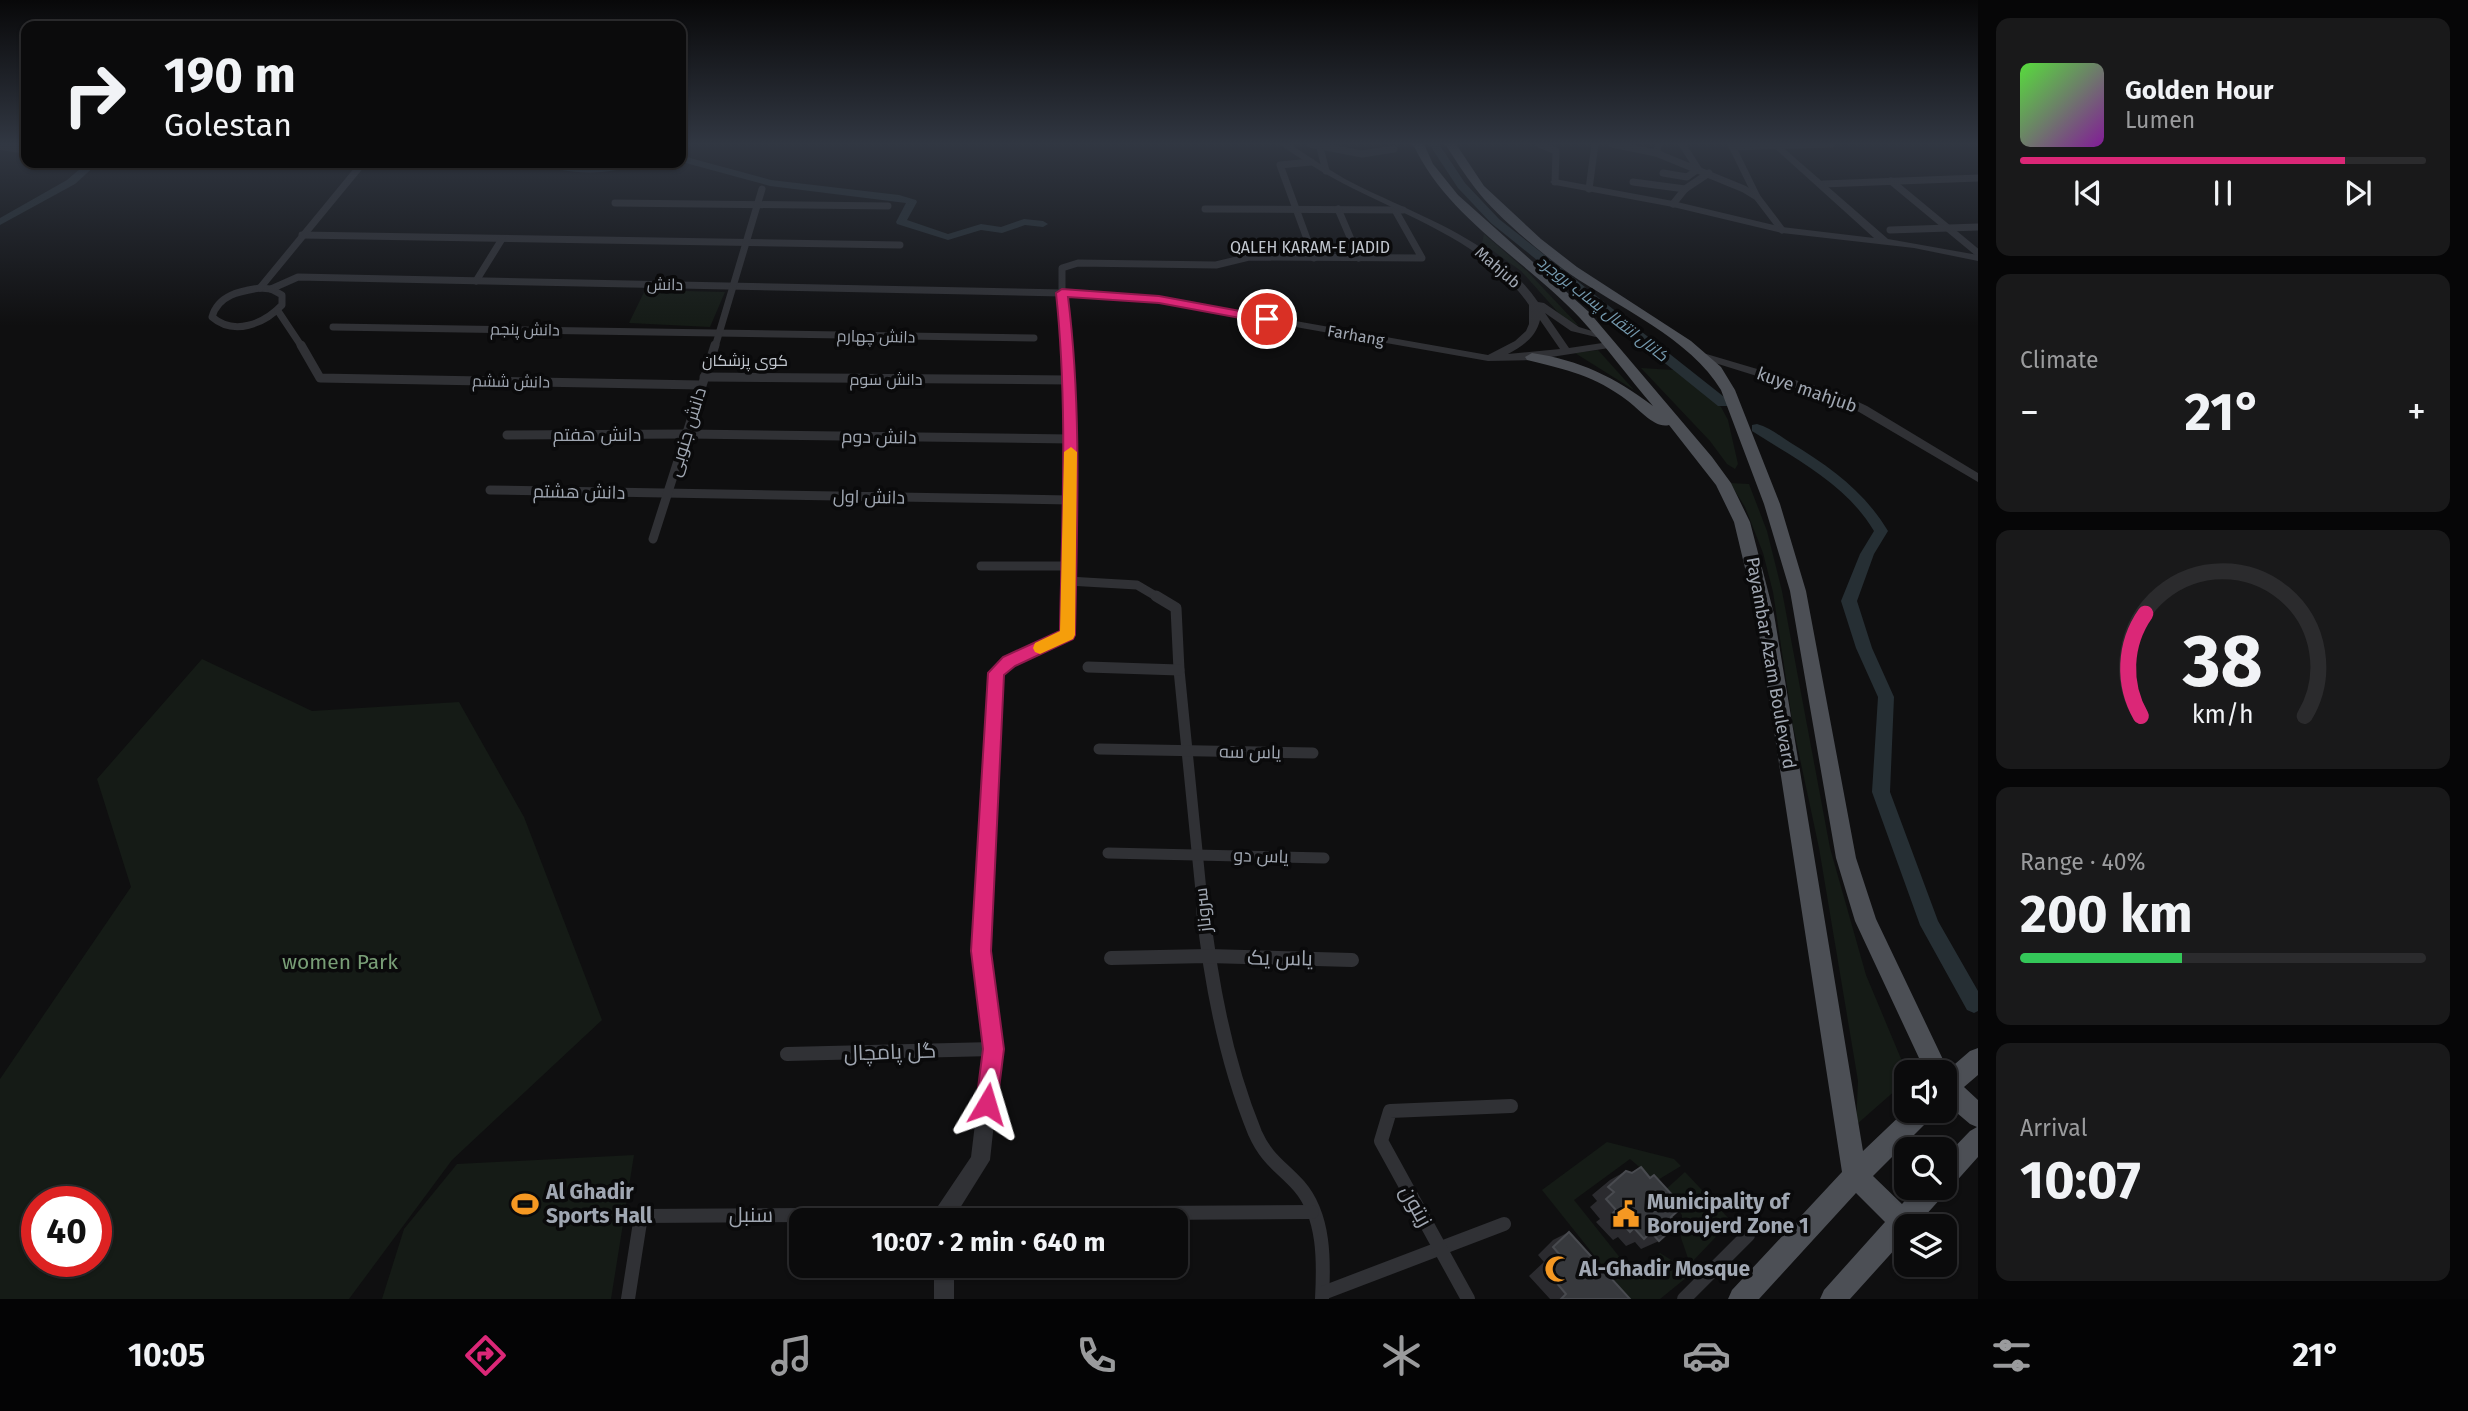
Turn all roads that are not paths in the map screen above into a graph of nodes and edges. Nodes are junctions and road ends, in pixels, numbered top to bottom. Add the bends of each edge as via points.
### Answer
1 (328, 205) edge
2 (739, 205) edge
3 (757, 205) junction
4 (1294, 205) edge
5 (1390, 205) edge
6 (1461, 205) edge
7 (1498, 205) edge
8 (1676, 205) edge
9 (1763, 205) edge
10 (1845, 205) edge
11 (1920, 205) edge
12 (888, 206) dead end
13 (1205, 209) dead end
14 (1296, 209) junction
15 (1338, 209) junction
16 (1400, 210) junction
17 (1978, 227) edge
18 (1948, 228) junction
19 (1782, 230) junction
20 (1890, 230) dead end
21 (302, 235) junction
22 (502, 239) junction
23 (1884, 241) junction
24 (746, 244) junction
25 (900, 245) dead end
26 (1978, 256) edge
27 (1314, 258) junction
28 (1359, 258) junction
29 (476, 281) junction
30 (734, 286) junction
31 (260, 288) junction
32 (271, 289) junction
33 (1062, 293) junction
34 (1526, 293) junction
35 (1625, 306) junction
36 (1591, 308) junction
37 (278, 311) junction
38 (333, 327) dead end
39 (718, 334) junction
40 (1034, 338) dead end
41 (1604, 340) junction
42 (1566, 351) junction
43 (1703, 356) junction
44 (1532, 357) junction
45 (1488, 358) junction
46 (1069, 380) junction
47 (703, 381) junction
48 (687, 434) junction
49 (507, 435) dead end
50 (1071, 439) junction
51 (1697, 449) junction
52 (1978, 478) edge
53 (490, 490) dead end
54 (668, 494) junction
55 (1070, 500) junction
56 (653, 539) dead end
57 (981, 566) dead end
58 (1069, 574) junction
59 (1088, 667) dead end
60 (1180, 670) junction
61 (1099, 749) dead end
62 (1188, 750) junction
63 (1313, 753) dead end
64 (1108, 853) dead end
65 (1198, 854) junction
66 (1324, 858) dead end
67 (1208, 956) junction
68 (1111, 958) dead end
69 (1352, 960) dead end
70 (993, 1049) junction
71 (787, 1054) dead end
72 (1978, 1059) edge
73 (1932, 1060) edge
74 (1957, 1074) edge
75 (1957, 1097) edge
76 (1511, 1106) dead end
77 (1978, 1116) edge
78 (1910, 1123) edge
79 (1978, 1139) edge
80 (1957, 1162) edge
81 (1855, 1176) junction
82 (1922, 1200) edge
83 (951, 1208) edge
84 (1312, 1212) junction
85 (1188, 1214) edge
86 (1895, 1214) edge
87 (1910, 1214) edge
88 (789, 1216) edge
89 (1504, 1224) dead end
90 (1894, 1232) edge
91 (1748, 1235) dead end
92 (1440, 1248) junction
93 (944, 1278) edge
94 (1322, 1296) edge
95 (628, 1299) edge
96 (944, 1299) edge
97 (1468, 1299) edge
98 (1684, 1299) edge
99 (1741, 1299) edge
100 (1833, 1299) edge

1 - 21 street
2 - 3 street
3 - 12 street
3 - 24 street, دانش جنوبی
4 - 14 street
5 - 16 street, Mahjub
6 - 36 main road, Payambar Azam Boulevard
7 - 35 main road, Payambar Azam Boulevard via 1573,270
8 - 19 street
9 - 19 street
10 - 23 street
11 - 18 street
13 - 14 street
14 - 15 street
14 - 27 street
15 - 16 street
15 - 28 street
16 - 28 street via 1422,258
16 - 34 street, Mahjub via 1469,243 1494,260
17 - 18 street
18 - 20 street
18 - 26 street
19 - 23 street
21 - 22 street
21 - 31 street
22 - 24 street
22 - 29 street
23 - 26 street
24 - 25 street
24 - 30 street, دانش جنوبی
27 - 28 street
27 - 33 street via 1249,257 1216,265 1078,263 1062,268
29 - 30 street, دانش
29 - 32 street, دانش via 298,277
30 - 33 street, دانش
30 - 39 street, دانش جنوبی
31 - 32 street
31 - 37 street via 225,298 212,317 223,325 246,325
32 - 37 street via 284,299
33 - 45 street, Farhang via 1159,300
33 - 46 street
34 - 41 street via 1575,329
34 - 42 street
34 - 45 street via 1534,310 1534,328 1517,345
35 - 36 main road
35 - 43 main road, Payambar Azam Boulevard
36 - 41 main road, Payambar Azam Boulevard
37 - 47 street, دانش ششم via 320,378
38 - 39 street, دانش پنجم
39 - 40 street, دانش چهارم
39 - 47 street, دانش جنوبی
41 - 42 street, Farhang
41 - 51 main road, Payambar Azam Boulevard
42 - 44 street, Farhang
43 - 52 street, kuye mahjub via 1835,396
43 - 73 main road, Payambar Azam Boulevard via 1728,390 1789,555 1857,897
44 - 45 street, Farhang
44 - 51 main road via 1572,363 1597,374
46 - 47 street, دانش سوم
46 - 50 street
47 - 48 street, دانش جنوبی
48 - 49 street, دانش هفتم
48 - 50 street, دانش دوم
48 - 54 street, دانش جنوبی
50 - 55 street
51 - 81 main road, Payambar Azam Boulevard via 1734,505 1759,583
53 - 54 street, دانش هشتم
54 - 55 street, دانش اول
54 - 56 street, دانش جنوبی
55 - 58 street
57 - 58 street
58 - 60 street, سروناز via 1137,585 1176,608
58 - 70 street via 1067,635 1009,662 996,673 981,951
59 - 60 street
60 - 62 street, سروناز
61 - 62 street, یاس سه
62 - 63 street, یاس سه
62 - 65 street, سروناز
64 - 65 street, یاس دو
65 - 66 street, یاس دو
65 - 67 street, سروناز
67 - 68 street, یاس یک
67 - 69 street, یاس یک
67 - 84 street, سروناز via 1247,1111 1267,1156 1302,1190
70 - 71 street, گل پامچال
70 - 83 street via 980,1160
72 - 74 main road
75 - 77 main road
76 - 92 street, زیتون via 1390,1111 1381,1141
78 - 81 main road
79 - 80 main road
81 - 86 main road
81 - 99 main road
82 - 87 main road
84 - 85 street, سنبل
84 - 94 street, سروناز via 1325,1265
88 - 95 street, سنبل via 641,1216
89 - 92 street
90 - 100 main road
91 - 98 street
92 - 94 street
92 - 97 street, زیتون
93 - 96 street

